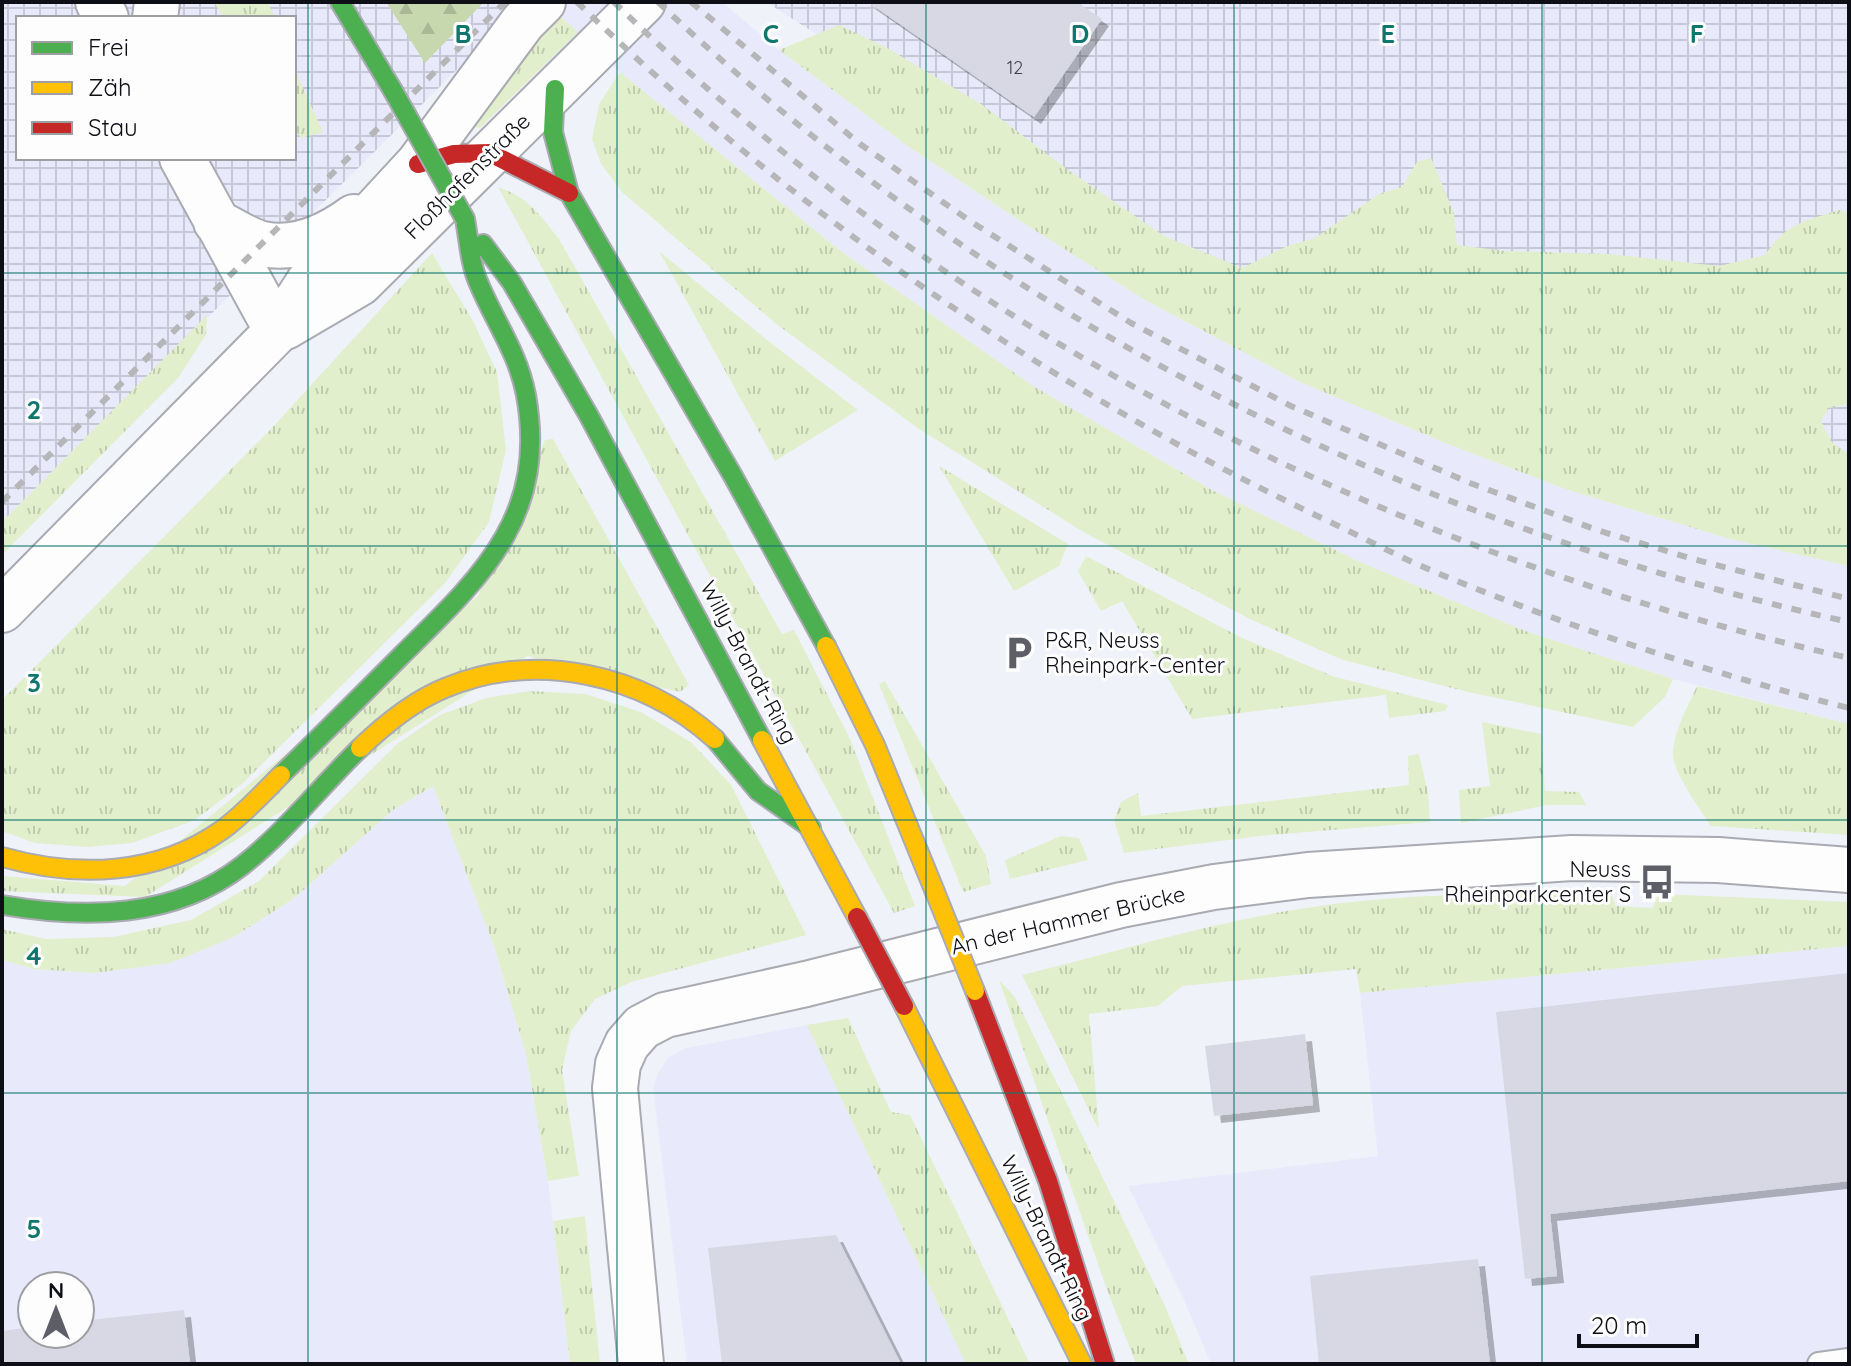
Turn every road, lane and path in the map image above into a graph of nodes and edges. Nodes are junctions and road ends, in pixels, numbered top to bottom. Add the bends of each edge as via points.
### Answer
1 (340, 2) edge
2 (543, 2) edge
3 (643, 2) edge
4 (555, 89) junction
5 (490, 153) junction
6 (183, 160) edge
7 (403, 178) junction
8 (569, 193) junction
9 (465, 219) junction
10 (216, 222) junction
11 (277, 331) junction
12 (2, 610) edge
13 (811, 828) junction
14 (2, 857) edge
15 (1849, 870) edge
16 (2, 905) edge
17 (1849, 1360) edge
18 (641, 1364) edge
19 (1082, 1364) edge
20 (1105, 1364) edge
21 (1819, 1364) edge

1 - 9 main road, Willy-Brandt-Ring, bridge
2 - 7 street, Floßhafenstraße
3 - 4 street, Floßhafenstraße
4 - 5 street, Floßhafenstraße
4 - 8 main road via 553,132
5 - 7 main road via 454,154
5 - 8 main road
5 - 11 street, Floßhafenstraße via 360,283
6 - 10 street
7 - 10 street, Floßhafenstraße via 336,230 297,245 262,244
7 - 11 street, Floßhafenstraße via 308,283
8 - 20 main road, bridge via 733,476 875,745 1048,1181
9 - 13 main road, Willy-Brandt-Ring via 512,283 589,416
9 - 14 main road via 477,281 516,358 528,409 531,452 525,488 512,527 493,559 269,787 214,835 171,857 125,869 77,873
10 - 11 street
11 - 12 street, Floßhafenstraße
13 - 16 main road via 754,787 727,751 694,722 656,698 609,679 529,669 448,686 416,703 381,729 253,858 206,889 152,909 100,916
13 - 19 main road, Willy-Brandt-Ring, bridge
15 - 18 street, An der Hammer Brücke via 1718,860 1572,858 1308,875 1121,905 665,1015 642,1027 627,1044 615,1088
17 - 21 lane

